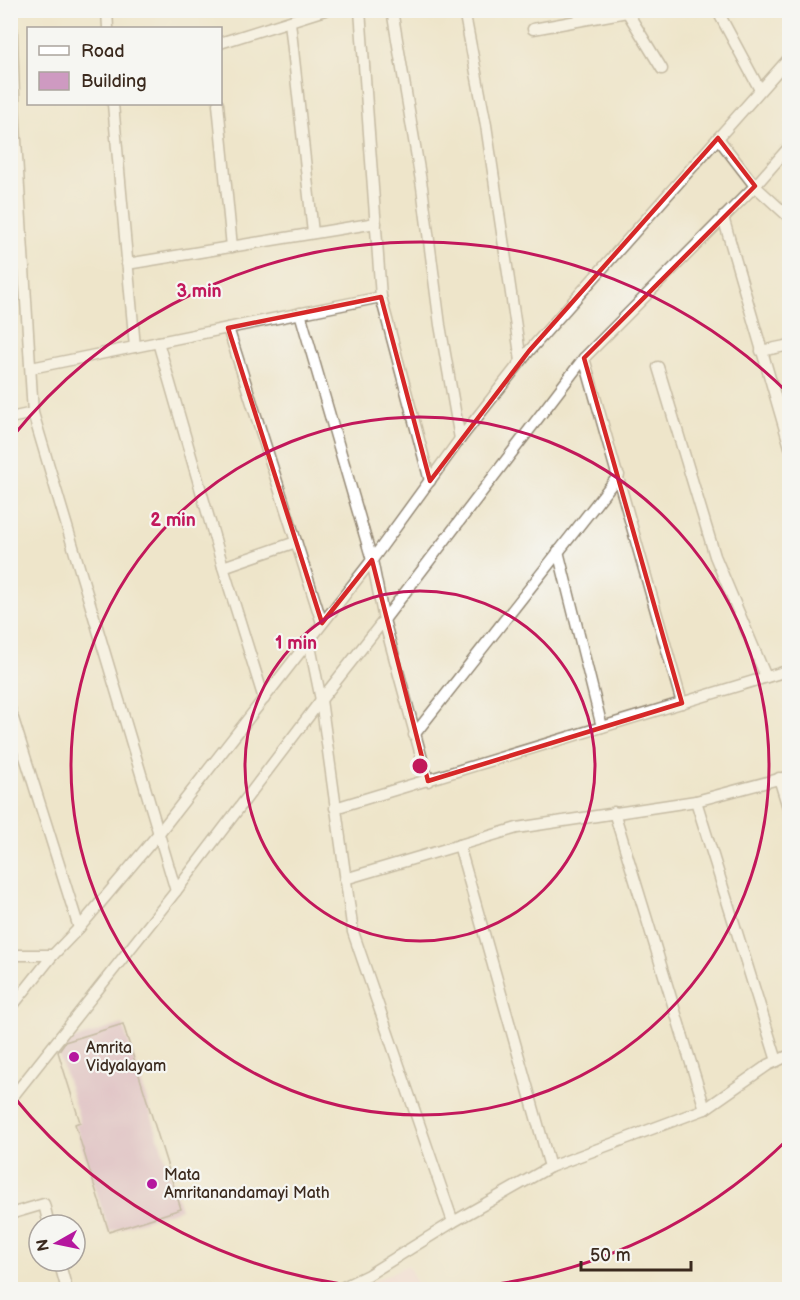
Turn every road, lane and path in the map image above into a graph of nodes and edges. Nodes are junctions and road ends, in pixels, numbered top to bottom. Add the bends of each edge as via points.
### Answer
1 (11, 10) edge
2 (107, 10) edge
3 (325, 10) edge
4 (360, 10) edge
5 (392, 10) edge
6 (464, 10) edge
7 (717, 10) edge
8 (627, 11) edge
9 (290, 22) junction
10 (108, 27) edge
11 (533, 29) dead end
12 (222, 42) edge
13 (789, 57) edge
14 (662, 69) dead end
15 (760, 90) junction
16 (113, 105) edge
17 (218, 105) edge
18 (718, 138) junction
19 (789, 147) edge
20 (755, 186) junction
21 (723, 217) junction
22 (789, 218) edge
23 (376, 223) junction
24 (313, 233) junction
25 (232, 247) junction
26 (127, 264) junction
27 (381, 297) junction
28 (300, 313) junction
29 (228, 328) junction
30 (158, 342) junction
31 (789, 345) edge
32 (135, 347) junction
33 (761, 351) junction
34 (584, 358) junction
35 (521, 361) junction
36 (658, 367) dead end
37 (31, 368) junction
38 (33, 413) junction
39 (10, 418) edge
40 (460, 439) junction
41 (789, 447) edge
42 (619, 475) junction
43 (430, 481) junction
44 (296, 542) junction
45 (558, 550) junction
46 (372, 560) junction
47 (223, 567) junction
48 (384, 620) junction
49 (322, 623) junction
50 (309, 641) junction
51 (789, 670) edge
52 (766, 677) junction
53 (264, 699) junction
54 (321, 700) junction
55 (682, 703) junction
56 (10, 709) edge
57 (602, 727) junction
58 (414, 735) junction
59 (784, 777) edge
60 (428, 781) junction
61 (696, 801) junction
62 (334, 808) junction
63 (614, 812) junction
64 (789, 814) edge
65 (159, 833) junction
66 (459, 845) junction
67 (345, 879) junction
68 (176, 891) junction
69 (79, 928) junction
70 (10, 955) edge
71 (53, 955) junction
72 (10, 1009) edge
73 (789, 1056) edge
74 (777, 1061) junction
75 (10, 1100) edge
76 (705, 1109) junction
77 (550, 1167) junction
78 (46, 1213) edge
79 (10, 1214) edge
80 (453, 1222) junction
81 (62, 1273) edge
82 (67, 1290) edge
83 (337, 1290) edge

1 - 37 street
2 - 10 street
3 - 9 street
4 - 23 street
5 - 40 street
6 - 35 street via 486,125
7 - 15 street
8 - 11 street
8 - 14 street
9 - 12 street
9 - 24 street
13 - 15 street
15 - 18 street
16 - 26 street
17 - 25 street
18 - 20 street
18 - 35 street
19 - 20 street
20 - 21 street
20 - 22 street
21 - 33 street
21 - 34 street
23 - 24 street
23 - 27 street
24 - 25 street
25 - 26 street
26 - 32 street
27 - 28 street
27 - 43 street
28 - 29 street
28 - 46 street
29 - 30 street
29 - 44 street
30 - 32 street
30 - 47 street
31 - 33 street
32 - 37 street
33 - 41 street
34 - 42 street
34 - 48 street
35 - 40 street
36 - 52 street via 715,555
37 - 38 street
38 - 39 street
38 - 65 street
40 - 43 street
42 - 45 street
42 - 55 street
43 - 46 street
44 - 47 street
44 - 49 street
45 - 57 street
45 - 58 street
46 - 48 street
46 - 49 street
47 - 53 street
48 - 54 street
48 - 58 street
49 - 50 street
50 - 53 street
50 - 54 street
51 - 52 street
52 - 55 street
53 - 65 street
54 - 62 street
54 - 68 street
55 - 57 street
56 - 69 street
57 - 60 street
58 - 60 street
59 - 61 street
59 - 64 street
60 - 62 street
61 - 63 street
61 - 74 street
62 - 67 street
63 - 66 street via 517,828
63 - 76 street
65 - 68 street
65 - 69 street
66 - 67 street
66 - 77 street
67 - 80 street via 353,932
68 - 75 street
69 - 71 street
70 - 71 street
71 - 72 street
73 - 74 street
74 - 76 street
76 - 77 street
77 - 80 street
78 - 79 street via 44,1204
80 - 83 street
81 - 82 street

